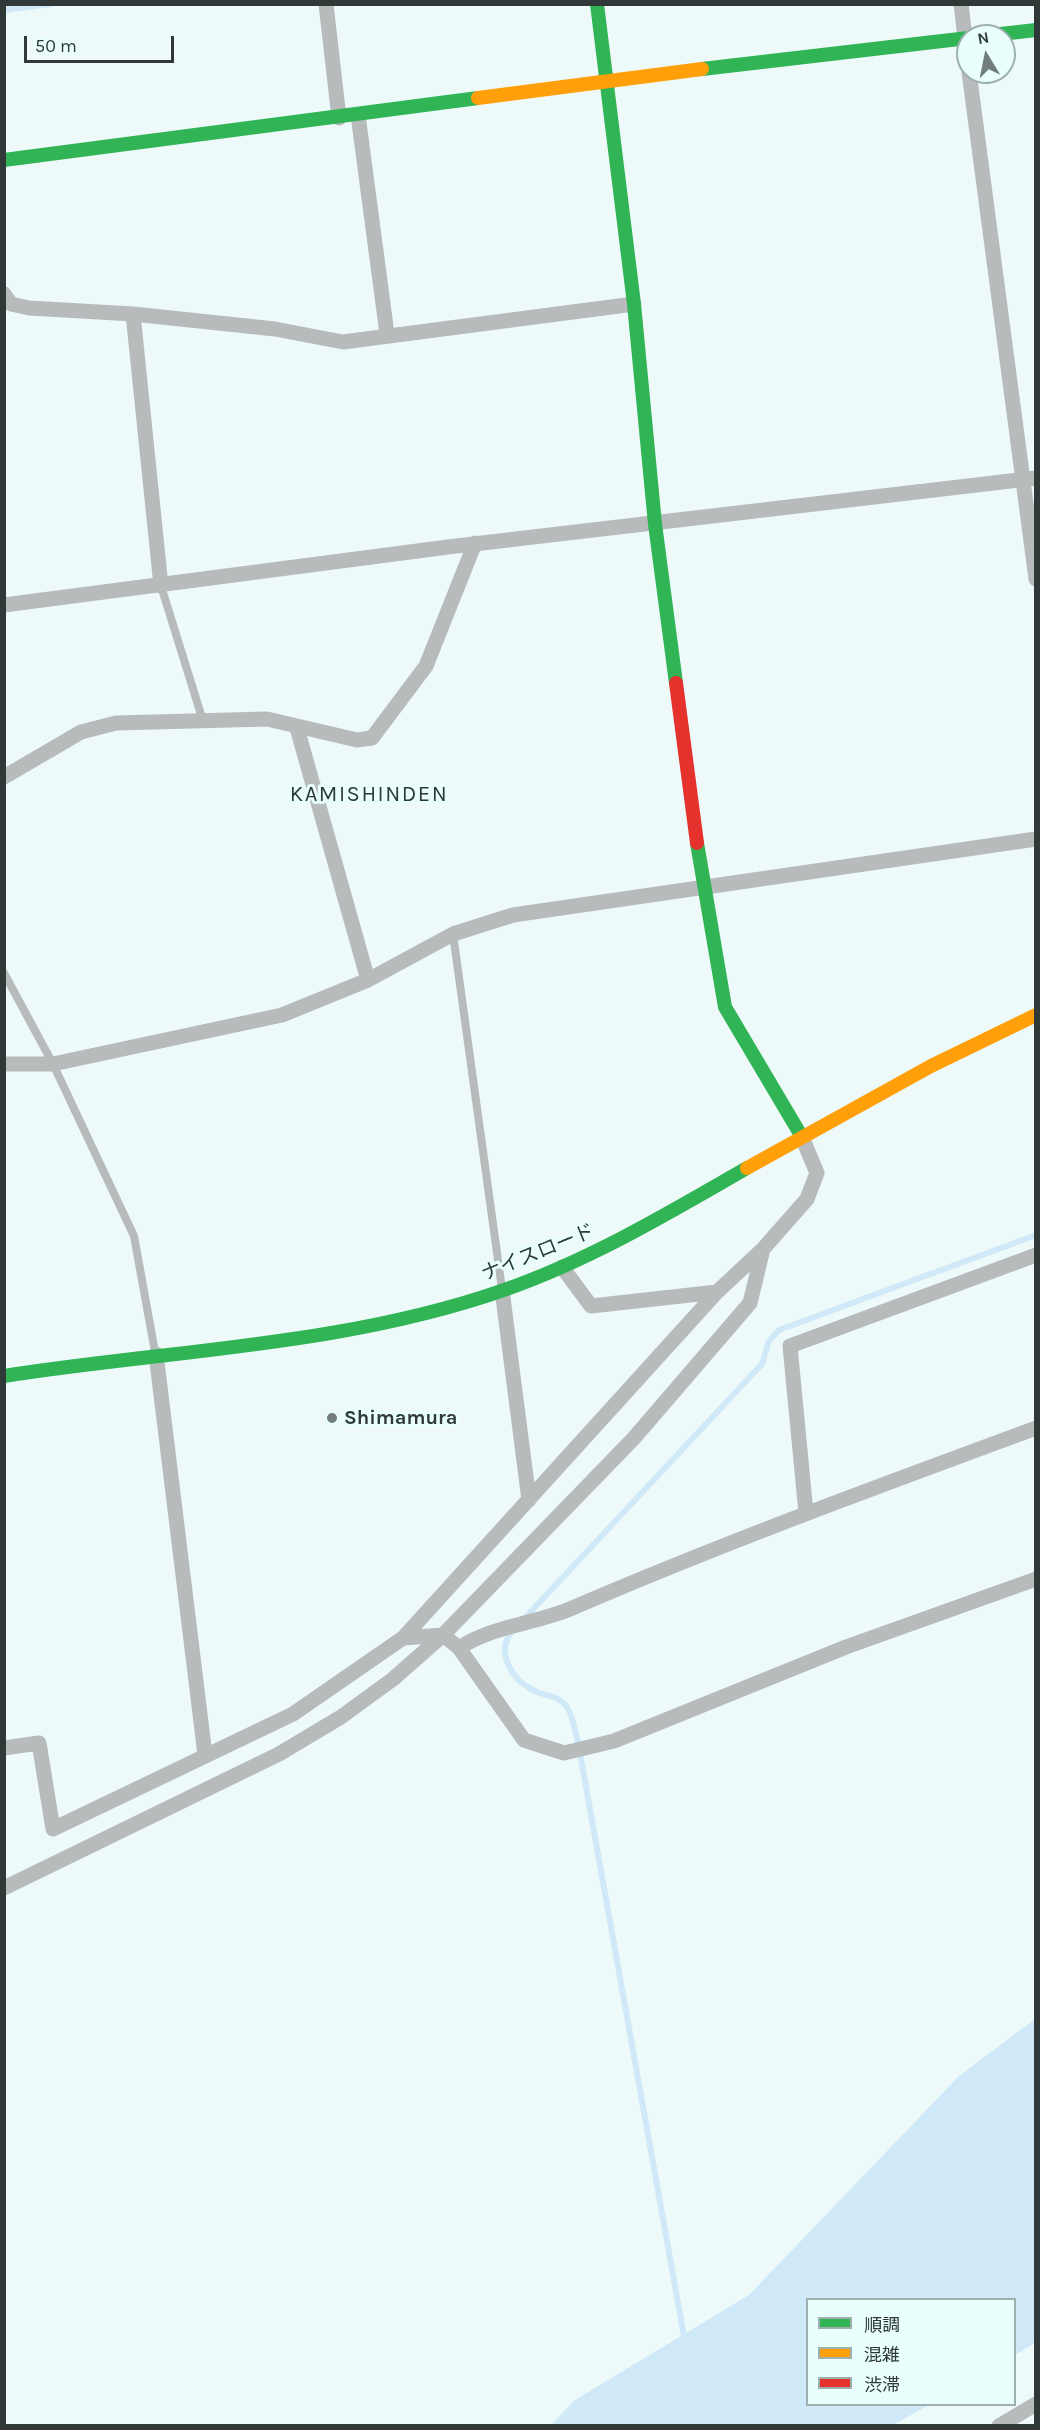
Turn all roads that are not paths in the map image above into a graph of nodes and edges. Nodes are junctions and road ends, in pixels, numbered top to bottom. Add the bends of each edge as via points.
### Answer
1 (326, 4) edge
2 (597, 4) edge
3 (961, 4) edge
4 (964, 24) edge
5 (1035, 30) edge
6 (1016, 32) edge
7 (956, 39) edge
8 (607, 80) junction
9 (971, 84) edge
10 (358, 115) junction
11 (339, 118) junction
12 (4, 160) edge
13 (4, 294) edge
14 (634, 304) junction
15 (134, 314) junction
16 (387, 334) junction
17 (1029, 479) edge
18 (655, 524) junction
19 (475, 543) junction
20 (1035, 579) edge
21 (161, 586) junction
22 (4, 605) edge
23 (203, 721) junction
24 (297, 728) junction
25 (4, 777) edge
26 (1035, 839) edge
27 (703, 887) junction
28 (453, 934) junction
29 (4, 973) edge
30 (368, 980) junction
31 (1035, 1015) edge
32 (4, 1064) edge
33 (53, 1064) junction
34 (802, 1137) junction
35 (762, 1249) junction
36 (1035, 1255) edge
37 (562, 1267) junction
38 (502, 1290) junction
39 (717, 1292) junction
40 (156, 1354) junction
41 (4, 1376) edge
42 (1035, 1428) edge
43 (529, 1500) junction
44 (806, 1513) junction
45 (1035, 1579) edge
46 (443, 1635) junction
47 (403, 1638) junction
48 (459, 1648) junction
49 (4, 1748) edge
50 (205, 1755) junction
51 (4, 1888) edge
52 (1035, 2404) edge
53 (999, 2426) edge

1 - 11 street
2 - 8 street
3 - 4 street
5 - 6 street
7 - 8 street
8 - 10 street
8 - 14 street
9 - 17 street
10 - 11 street
10 - 16 street
11 - 12 street
13 - 15 street via 11,304 29,308
14 - 16 street
14 - 18 street
15 - 16 street via 275,329 343,342
15 - 21 street
17 - 18 street
17 - 20 street
18 - 19 street
18 - 27 street
19 - 21 street
19 - 24 street via 426,666 372,738 357,740
21 - 22 street
21 - 23 lane
23 - 24 street via 267,719
23 - 25 street via 116,723 81,732
24 - 30 street
26 - 27 street
27 - 28 street via 513,915
27 - 34 street via 725,1007
28 - 30 street
28 - 38 lane
29 - 33 lane
30 - 33 street via 282,1015
31 - 34 street, ナイスロード via 950,1054
32 - 33 street
33 - 40 lane via 134,1236
34 - 35 street via 817,1173 807,1199
34 - 37 street, ナイスロード via 674,1210
35 - 39 street
35 - 46 street via 750,1303 634,1438
36 - 44 street via 790,1346
37 - 38 street, ナイスロード
37 - 39 street via 591,1306
38 - 40 street, ナイスロード via 420,1315 339,1330
38 - 43 street
39 - 43 street
40 - 41 street, ナイスロード
40 - 50 street
42 - 44 street
43 - 47 street
44 - 48 street via 557,1614 476,1637
45 - 48 street via 846,1647 614,1741 564,1753 524,1740
46 - 47 street
46 - 48 street
46 - 51 street via 341,1717 279,1754
47 - 50 street via 293,1714
49 - 50 street via 39,1743 53,1829
52 - 53 street

